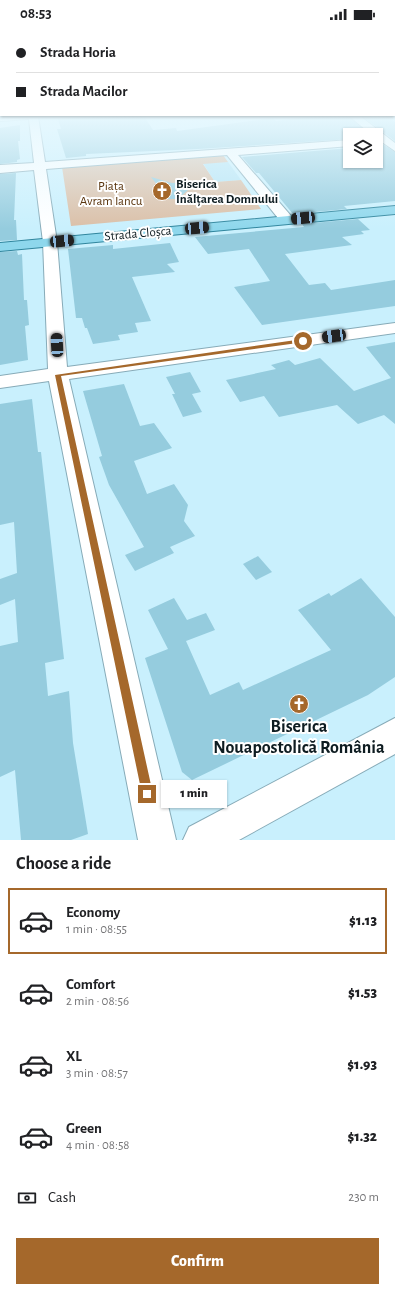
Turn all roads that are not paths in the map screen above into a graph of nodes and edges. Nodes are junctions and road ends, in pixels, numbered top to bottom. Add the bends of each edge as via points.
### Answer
1 (38, 154) edge
2 (204, 154) edge
3 (232, 154) edge
4 (39, 166) junction
5 (0, 169) edge
6 (395, 210) edge
7 (288, 220) junction
8 (50, 242) junction
9 (0, 246) edge
10 (395, 328) edge
11 (58, 375) junction
12 (0, 382) edge
13 (395, 735) edge
14 (157, 840) edge
15 (202, 840) edge

1 - 4 street
2 - 4 street
3 - 7 street
4 - 5 street
4 - 8 street
6 - 7 main road, Strada Cloșca
7 - 8 main road, Strada Cloșca
8 - 9 main road, Strada Cloșca
8 - 11 street
10 - 11 street
11 - 12 street
11 - 14 street
13 - 15 street

